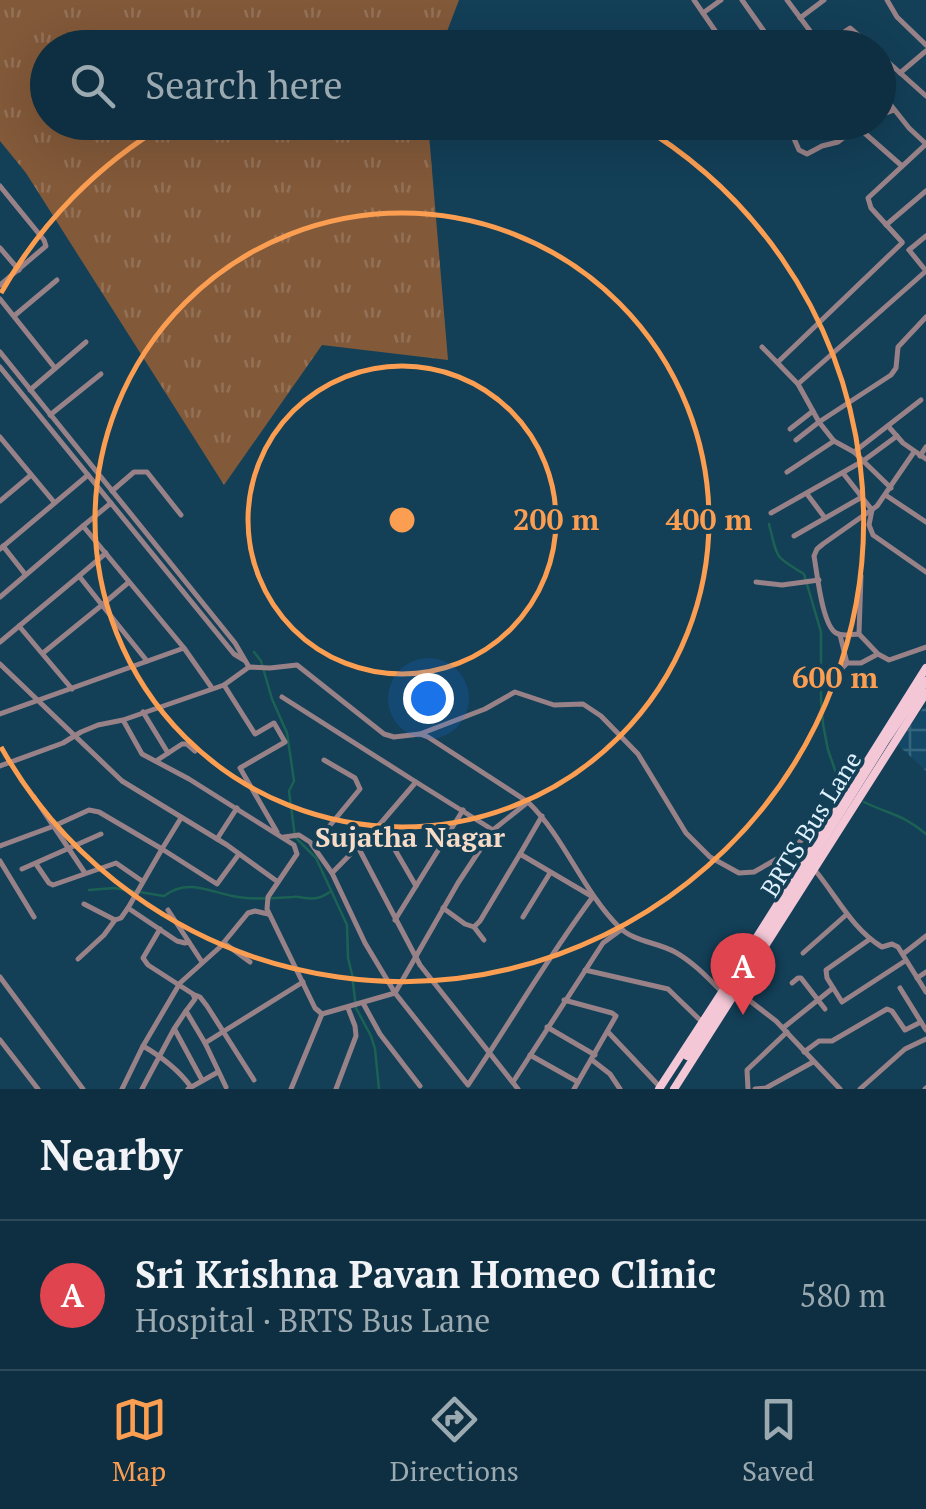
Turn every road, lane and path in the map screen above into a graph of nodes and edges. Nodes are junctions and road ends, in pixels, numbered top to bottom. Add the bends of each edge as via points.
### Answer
1 (694, 0) edge
2 (721, 0) edge
3 (742, 0) edge
4 (786, 0) edge
5 (824, 0) edge
6 (887, 0) edge
7 (703, 14) junction
8 (800, 18) junction
9 (714, 30) edge
10 (763, 30) edge
11 (809, 30) edge
12 (926, 48) edge
13 (896, 68) edge
14 (900, 72) junction
15 (926, 96) edge
16 (896, 112) edge
17 (795, 140) edge
18 (840, 140) edge
19 (874, 140) edge
20 (926, 144) edge
21 (902, 166) junction
22 (0, 186) edge
23 (926, 191) edge
24 (886, 225) junction
25 (926, 236) edge
26 (902, 243) junction
27 (0, 248) edge
28 (909, 250) junction
29 (18, 270) junction
30 (57, 280) dead end
31 (0, 286) edge
32 (0, 299) edge
33 (14, 316) junction
34 (926, 317) edge
35 (86, 342) dead end
36 (762, 347) dead end
37 (1, 359) edge
38 (777, 363) junction
39 (55, 368) junction
40 (101, 374) dead end
41 (24, 382) junction
42 (798, 384) junction
43 (18, 388) junction
44 (30, 390) junction
45 (921, 400) dead end
46 (813, 411) junction
47 (50, 415) junction
48 (819, 422) junction
49 (888, 426) junction
50 (790, 429) dead end
51 (897, 436) junction
52 (0, 437) edge
53 (796, 440) dead end
54 (834, 440) junction
55 (926, 447) edge
56 (3, 448) edge
57 (854, 452) junction
58 (920, 455) edge
59 (863, 461) junction
60 (91, 472) junction
61 (787, 472) dead end
62 (843, 473) junction
63 (31, 475) junction
64 (891, 488) junction
65 (111, 491) junction
66 (807, 494) junction
67 (886, 495) junction
68 (862, 497) junction
69 (114, 500) junction
70 (0, 501) edge
71 (54, 502) junction
72 (872, 510) junction
73 (771, 514) dead end
74 (181, 515) dead end
75 (825, 518) junction
76 (925, 518) edge
77 (82, 526) junction
78 (794, 536) dead end
79 (2, 547) edge
80 (106, 553) junction
81 (926, 572) edge
82 (25, 574) junction
83 (79, 576) junction
84 (861, 576) dead end
85 (815, 580) junction
86 (129, 582) junction
87 (756, 582) dead end
88 (0, 597) edge
89 (102, 605) junction
90 (19, 626) junction
91 (859, 634) junction
92 (840, 635) junction
93 (0, 642) edge
94 (926, 647) edge
95 (184, 648) junction
96 (43, 653) junction
97 (878, 654) junction
98 (148, 661) junction
99 (0, 664) edge
100 (247, 664) junction
101 (847, 664) junction
102 (926, 668) edge
103 (833, 678) dead end
104 (926, 681) edge
105 (224, 685) junction
106 (72, 688) junction
107 (212, 689) junction
108 (926, 693) edge
109 (282, 697) dead end
110 (38, 700) junction
111 (143, 712) junction
112 (0, 714) edge
113 (122, 720) junction
114 (420, 734) junction
115 (75, 736) junction
116 (195, 751) dead end
117 (168, 753) junction
118 (324, 760) dead end
119 (156, 761) junction
120 (0, 766) edge
121 (416, 782) junction
122 (34, 797) dead end
123 (528, 802) junction
124 (237, 808) junction
125 (463, 810) junction
126 (542, 816) junction
127 (180, 818) junction
128 (380, 824) junction
129 (54, 826) junction
130 (494, 830) junction
131 (823, 830) junction
132 (101, 834) dead end
133 (280, 835) junction
134 (216, 839) junction
135 (0, 846) edge
136 (313, 846) junction
137 (358, 847) junction
138 (70, 849) junction
139 (162, 849) junction
140 (240, 854) junction
141 (520, 854) junction
142 (0, 860) edge
143 (36, 864) junction
144 (22, 869) dead end
145 (814, 870) junction
146 (550, 872) junction
147 (3, 873) edge
148 (85, 873) junction
149 (332, 873) junction
150 (278, 882) junction
151 (416, 886) junction
152 (139, 888) junction
153 (593, 896) junction
154 (84, 904) dead end
155 (128, 908) junction
156 (443, 908) junction
157 (168, 910) dead end
158 (268, 914) junction
159 (846, 914) junction
160 (34, 917) dead end
161 (523, 917) dead end
162 (115, 920) junction
163 (395, 920) junction
164 (474, 927) junction
165 (160, 928) junction
166 (622, 929) junction
167 (926, 936) edge
168 (870, 939) junction
169 (484, 940) dead end
170 (190, 942) junction
171 (224, 942) junction
172 (803, 953) dead end
173 (415, 956) junction
174 (904, 958) junction
175 (78, 959) dead end
176 (202, 962) junction
177 (250, 962) dead end
178 (585, 970) junction
179 (926, 972) edge
180 (0, 977) edge
181 (917, 978) junction
182 (304, 982) junction
183 (180, 983) junction
184 (792, 983) dead end
185 (833, 988) junction
186 (900, 988) dead end
187 (722, 992) junction
188 (737, 992) junction
189 (926, 992) edge
190 (394, 993) junction
191 (194, 996) junction
192 (564, 1000) junction
193 (818, 1000) junction
194 (362, 1003) junction
195 (350, 1007) junction
196 (825, 1009) dead end
197 (186, 1011) junction
198 (322, 1014) junction
199 (702, 1022) junction
200 (921, 1022) junction
201 (546, 1028) junction
202 (174, 1029) junction
203 (223, 1029) junction
204 (785, 1030) junction
205 (926, 1030) edge
206 (608, 1032) junction
207 (926, 1039) edge
208 (0, 1040) edge
209 (205, 1042) junction
210 (143, 1046) junction
211 (490, 1052) junction
212 (804, 1052) junction
213 (160, 1055) junction
214 (530, 1055) junction
215 (594, 1057) junction
216 (814, 1062) junction
217 (218, 1072) junction
218 (202, 1080) junction
219 (254, 1080) dead end
220 (513, 1082) junction
221 (578, 1082) junction
222 (226, 1087) edge
223 (190, 1088) edge
224 (421, 1088) edge
225 (468, 1088) edge
226 (661, 1088) edge
227 (38, 1089) edge
228 (83, 1089) edge
229 (122, 1089) edge
230 (142, 1089) edge
231 (291, 1089) edge
232 (336, 1089) edge
233 (518, 1089) edge
234 (574, 1089) edge
235 (620, 1089) edge
236 (674, 1089) edge
237 (752, 1089) edge
238 (840, 1089) edge
239 (860, 1089) edge

1 - 7 street
2 - 7 street
3 - 10 street
4 - 8 street
5 - 8 street
6 - 12 street
7 - 9 street
8 - 11 street
12 - 14 street
13 - 14 street
14 - 15 street
16 - 20 street
17 - 18 street via 807,154
19 - 21 street
20 - 21 street
21 - 24 street via 868,198
22 - 29 street via 46,243
23 - 24 street
24 - 26 street
25 - 28 street
26 - 28 street
26 - 38 street
27 - 29 street
28 - 42 street via 926,270
29 - 31 street
30 - 33 street
32 - 33 street
33 - 39 street
34 - 48 street via 898,347 892,376
35 - 39 street
36 - 38 street
37 - 41 street
37 - 43 street
38 - 42 street
39 - 44 street
40 - 47 street
41 - 43 street
41 - 44 street
42 - 46 street
43 - 60 street
44 - 47 street
45 - 49 street
46 - 48 street
46 - 50 street
47 - 60 street
48 - 53 street
48 - 54 street
49 - 51 street
49 - 57 street
51 - 58 street
51 - 59 street
52 - 56 street
54 - 57 street
54 - 61 street
55 - 58 street
56 - 63 street
57 - 59 street
58 - 64 street
59 - 62 street
59 - 64 street
60 - 65 street
60 - 69 street
60 - 71 street
62 - 66 street
62 - 68 street
63 - 70 street
63 - 71 street
64 - 67 street
65 - 69 street
65 - 74 street via 134,472 147,472
66 - 73 street
66 - 75 street
67 - 72 street
67 - 76 street
68 - 72 street
68 - 75 street
69 - 77 street
69 - 100 street
71 - 79 street
72 - 81 street via 873,535
72 - 85 street via 816,549
75 - 78 street
77 - 80 street
77 - 82 street
79 - 82 street
80 - 83 street
80 - 86 street
82 - 88 street
83 - 89 street
83 - 90 street
84 - 91 street
85 - 87 street
85 - 92 street via 828,624
86 - 89 street
86 - 95 street
89 - 96 street
89 - 98 street
90 - 93 street
90 - 96 street
91 - 92 street
91 - 97 street
92 - 101 street
94 - 97 street via 894,660
95 - 98 street
95 - 107 street
96 - 106 street
97 - 101 street
98 - 106 street
99 - 110 street
100 - 105 street
100 - 114 street via 299,666 384,734
101 - 103 street
102 - 131 main road
104 - 226 main road, BRTS Bus Lane
105 - 107 street
105 - 133 street via 255,734 274,723 285,742 240,768
106 - 110 street
107 - 111 street
108 - 145 main road
109 - 121 street
110 - 112 street
110 - 115 street
111 - 113 street
111 - 117 street
113 - 115 street
113 - 119 street via 140,751
114 - 123 street
114 - 131 street via 514,692 554,705 583,704 634,749 678,822 721,864 754,872 792,851 813,828
115 - 120 street
115 - 127 street via 122,781
116 - 117 street via 184,744
117 - 119 street
118 - 136 street via 355,778 360,789
119 - 124 street
121 - 125 street
121 - 128 street
122 - 129 street
123 - 126 street
123 - 130 street
124 - 133 street
124 - 134 street
125 - 130 street
125 - 151 street
126 - 141 street
126 - 153 street
127 - 134 street
127 - 139 street
128 - 137 street
128 - 151 street
129 - 135 street
129 - 138 street
129 - 139 street via 95,810
130 - 156 street
131 - 187 main road
132 - 138 street
133 - 136 street via 296,835
133 - 150 street via 297,854
134 - 140 street
136 - 149 street
137 - 149 street
137 - 163 street
138 - 143 street
138 - 148 street
139 - 140 street via 217,884
139 - 152 street
140 - 150 street
141 - 146 street
141 - 164 street
142 - 147 street
143 - 144 street
143 - 148 street via 52,885
145 - 159 street
145 - 188 main road
146 - 153 street
146 - 161 street
147 - 160 street
148 - 152 street via 116,863
149 - 190 street
150 - 158 street
151 - 163 street
152 - 155 street
153 - 166 street
153 - 211 street
154 - 162 street
155 - 162 street
155 - 165 street
156 - 164 street
156 - 173 street
157 - 170 street
158 - 171 street via 248,913
158 - 182 street
159 - 168 street
159 - 172 street
162 - 175 street
163 - 173 street
164 - 169 street
165 - 170 street
165 - 183 street via 144,958
166 - 178 street
166 - 187 street via 680,955
167 - 174 street
168 - 174 street via 882,947 895,944
168 - 185 street via 826,970
170 - 176 street
171 - 176 street
171 - 177 street
173 - 190 street
173 - 211 street
174 - 181 street
174 - 185 street via 842,1002
176 - 183 street
178 - 192 street
178 - 199 street via 663,986
179 - 181 street
180 - 228 street
181 - 189 street
182 - 198 street
182 - 203 street
183 - 191 street
183 - 210 street
184 - 193 street via 800,978
185 - 193 street
186 - 200 street
187 - 199 main road
188 - 204 street
188 - 236 main road
190 - 194 street
190 - 225 street
191 - 197 street
191 - 203 street
192 - 201 street
192 - 206 street via 614,1014
193 - 196 street
193 - 204 street
194 - 195 street
194 - 224 street
195 - 198 street
195 - 232 street via 356,1036
197 - 202 street
197 - 209 street
198 - 231 street
199 - 226 main road
200 - 205 street
200 - 212 street via 906,1030 887,1010
201 - 214 street
201 - 215 street
202 - 213 street
202 - 218 street
203 - 209 street
203 - 219 street
204 - 212 street
204 - 237 street via 747,1070
206 - 215 street
206 - 226 street
207 - 239 street
208 - 227 street
209 - 217 street
210 - 213 street
210 - 229 street
211 - 220 street
211 - 225 street
212 - 216 street
213 - 223 street
213 - 230 street
214 - 220 street
214 - 221 street
215 - 221 street
215 - 235 street
216 - 237 street
216 - 238 street
217 - 218 street
217 - 222 street
218 - 223 street
220 - 233 street
221 - 234 street

